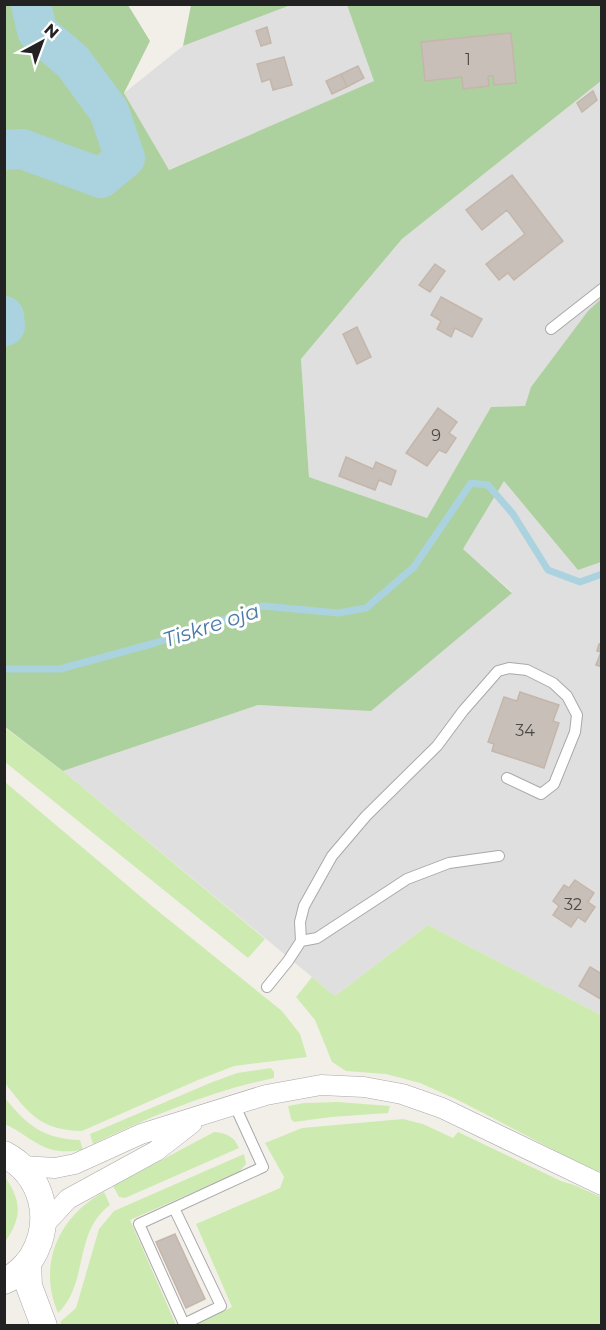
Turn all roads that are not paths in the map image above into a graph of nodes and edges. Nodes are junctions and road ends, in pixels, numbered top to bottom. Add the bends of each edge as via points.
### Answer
1 (602, 290) edge
2 (551, 329) dead end
3 (507, 778) dead end
4 (499, 856) dead end
5 (301, 941) junction
6 (267, 987) dead end
7 (235, 1106) junction
8 (201, 1116) junction
9 (13, 1160) edge
10 (602, 1185) edge
11 (174, 1208) junction
12 (44, 1225) junction
13 (28, 1263) junction
14 (4, 1281) edge
15 (44, 1326) edge

1 - 2 lane
3 - 5 lane via 542,794 548,791 575,732 577,715 567,696 553,683 527,670 508,668 498,671 437,746 366,816 332,856 304,906
4 - 5 lane via 449,863 407,879 317,938
5 - 6 lane
7 - 8 street
7 - 10 street via 266,1095 321,1085 402,1094 442,1108
7 - 11 lane via 263,1167
8 - 9 street via 141,1134 75,1164 55,1168
8 - 12 street via 156,1151 68,1199
9 - 12 street via 36,1183 43,1203
11 - 11 lane via 139,1224 184,1324 221,1306
12 - 13 street via 39,1245
13 - 14 street
13 - 15 street via 29,1286

